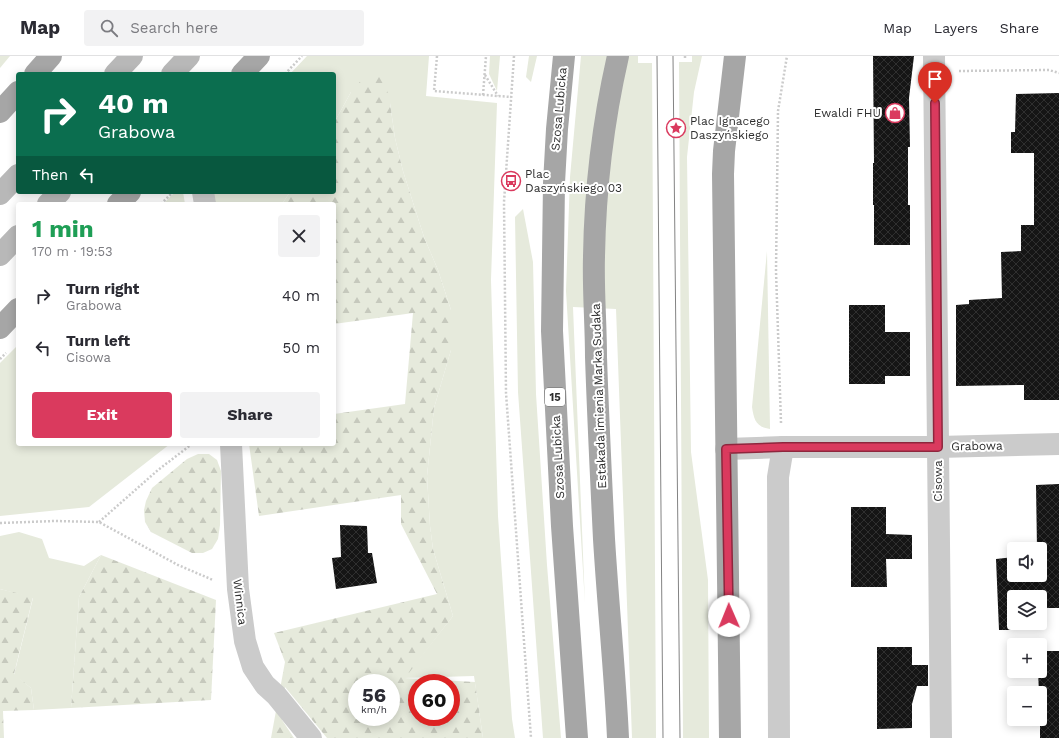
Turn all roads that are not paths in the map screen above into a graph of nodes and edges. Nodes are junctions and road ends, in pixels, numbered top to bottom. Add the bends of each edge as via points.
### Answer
1 (51, 56) edge
2 (132, 56) edge
3 (183, 56) edge
4 (189, 56) edge
5 (259, 56) edge
6 (564, 56) edge
7 (618, 56) edge
8 (735, 56) edge
9 (934, 64) edge
10 (37, 72) edge
11 (117, 72) edge
12 (174, 72) edge
13 (184, 72) edge
14 (244, 72) edge
15 (16, 94) edge
16 (0, 112) edge
17 (16, 177) edge
18 (0, 194) edge
19 (58, 194) edge
20 (128, 194) edge
21 (50, 202) edge
22 (120, 202) edge
23 (16, 238) edge
24 (0, 255) edge
25 (16, 311) edge
26 (0, 328) edge
27 (1059, 444) edge
28 (231, 446) edge
29 (783, 447) junction
30 (938, 447) junction
31 (726, 449) junction
32 (311, 738) edge
33 (577, 738) edge
34 (618, 738) edge
35 (730, 738) edge
36 (779, 738) edge
37 (940, 738) edge

1 - 10 main road
2 - 11 street
3 - 13 street
4 - 12 street, bridge
5 - 14 main road
6 - 33 main road, Szosa Lubicka / 15 via 554,183 552,330 562,526
7 - 34 main road, Estakada imienia Marka Sudaka via 604,125 597,189 594,258 604,539
8 - 31 main road via 723,174
9 - 30 street, Cisowa
15 - 16 main road
17 - 18 street
19 - 21 street
20 - 22 main road
23 - 24 street
25 - 26 main road
27 - 30 street, Grabowa
28 - 32 street, Winnica via 238,589 245,641 252,667
29 - 30 street, Grabowa
29 - 31 street, Grabowa
29 - 36 street via 778,477
30 - 37 street, Cisowa
31 - 35 main road

